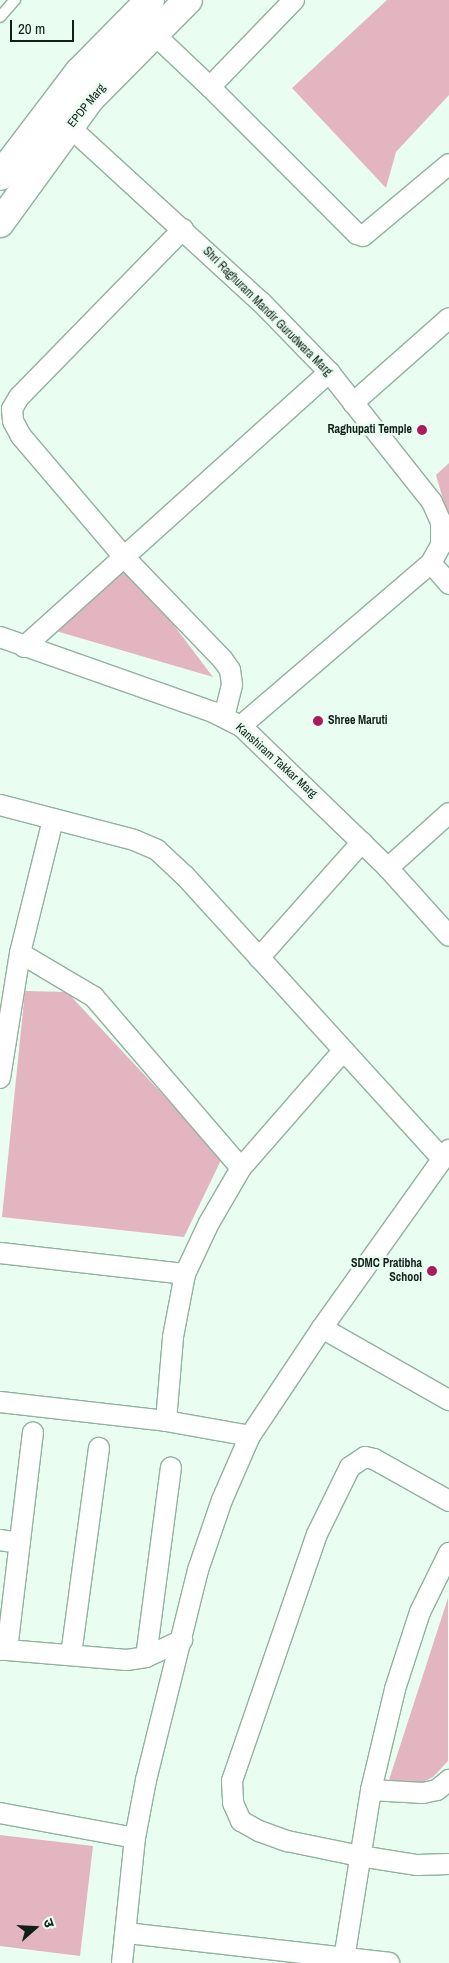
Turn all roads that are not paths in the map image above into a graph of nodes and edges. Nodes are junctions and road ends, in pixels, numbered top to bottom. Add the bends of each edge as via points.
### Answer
1 (15, 0) edge
2 (150, 0) edge
3 (294, 0) edge
4 (184, 1) edge
5 (0, 17) edge
6 (154, 34) junction
7 (210, 87) junction
8 (60, 118) junction
9 (449, 164) edge
10 (0, 176) edge
11 (0, 224) edge
12 (183, 229) junction
13 (449, 318) edge
14 (329, 372) junction
15 (353, 403) junction
16 (6, 426) edge
17 (124, 557) junction
18 (431, 563) junction
19 (449, 584) edge
20 (0, 637) edge
21 (24, 647) junction
22 (233, 722) junction
23 (0, 805) edge
24 (449, 814) edge
25 (53, 820) junction
26 (362, 842) junction
27 (388, 868) junction
28 (449, 936) edge
29 (20, 953) junction
30 (259, 958) junction
31 (343, 1052) junction
32 (0, 1078) edge
33 (446, 1154) edge
34 (241, 1168) junction
35 (0, 1253) edge
36 (185, 1274) junction
37 (322, 1328) junction
38 (449, 1400) edge
39 (0, 1402) edge
40 (166, 1421) junction
41 (33, 1433) dead end
42 (250, 1436) junction
43 (99, 1448) dead end
44 (171, 1468) dead end
45 (449, 1501) edge
46 (0, 1540) edge
47 (20, 1543) junction
48 (449, 1553) edge
49 (442, 1582) edge
50 (182, 1640) junction
51 (4, 1650) edge
52 (71, 1655) junction
53 (146, 1657) junction
54 (449, 1780) edge
55 (371, 1790) junction
56 (0, 1813) edge
57 (135, 1838) junction
58 (360, 1856) junction
59 (449, 1864) edge
60 (127, 1933) junction
61 (344, 1959) junction
62 (122, 1963) edge
63 (389, 1963) edge

1 - 5 lane
2 - 8 main road, EPDP Marg via 79,72
3 - 7 street
4 - 6 main road, EPDP Marg
6 - 7 street
6 - 8 main road, EPDP Marg via 90,99
7 - 9 street via 357,234 363,236
8 - 10 main road, EPDP Marg
8 - 11 main road, EPDP Marg
8 - 12 street, Shri Raghuram Mandir Gurudwara Marg
12 - 14 street, Shri Raghuram Mandir Gurudwara Marg
12 - 16 street via 19,397
13 - 15 street
14 - 15 street, Shri Raghuram Mandir Gurudwara Marg
14 - 17 street
15 - 18 street, Shri Raghuram Mandir Gurudwara Marg via 432,502 441,522 441,545
16 - 17 street via 21,436
17 - 21 street
17 - 22 street via 230,670
18 - 19 street
18 - 22 street, Shri Raghuram Mandir Gurudwara Marg
20 - 21 street, Kanshiram Takkar Marg
21 - 22 street, Kanshiram Takkar Marg
22 - 26 street, Kanshiram Takkar Marg
23 - 25 street
24 - 27 street
25 - 29 street
25 - 30 street via 134,840 157,850 185,876
26 - 27 street, Kanshiram Takkar Marg
26 - 30 street
27 - 28 street, Kanshiram Takkar Marg
29 - 32 street
29 - 34 street via 61,974 94,997
30 - 31 street
31 - 33 street
31 - 34 street
33 - 37 street
34 - 36 street via 209,1223
35 - 36 street
36 - 40 street via 173,1336
37 - 38 street
37 - 42 street
39 - 40 street
40 - 42 street
41 - 47 street
42 - 50 street via 222,1500 201,1562
43 - 52 street
44 - 53 street
45 - 58 street via 374,1459 365,1457 350,1467 317,1534 232,1782 234,1803 241,1821 259,1832
46 - 47 street
47 - 51 street
48 - 49 street
49 - 55 street via 395,1689
50 - 53 street
50 - 57 street via 146,1780
51 - 52 street
52 - 53 street via 127,1660
54 - 55 street via 437,1790 423,1793
55 - 58 street
56 - 57 street
57 - 60 street
58 - 59 street via 417,1865
58 - 61 street
60 - 61 street
60 - 62 street
61 - 63 street

